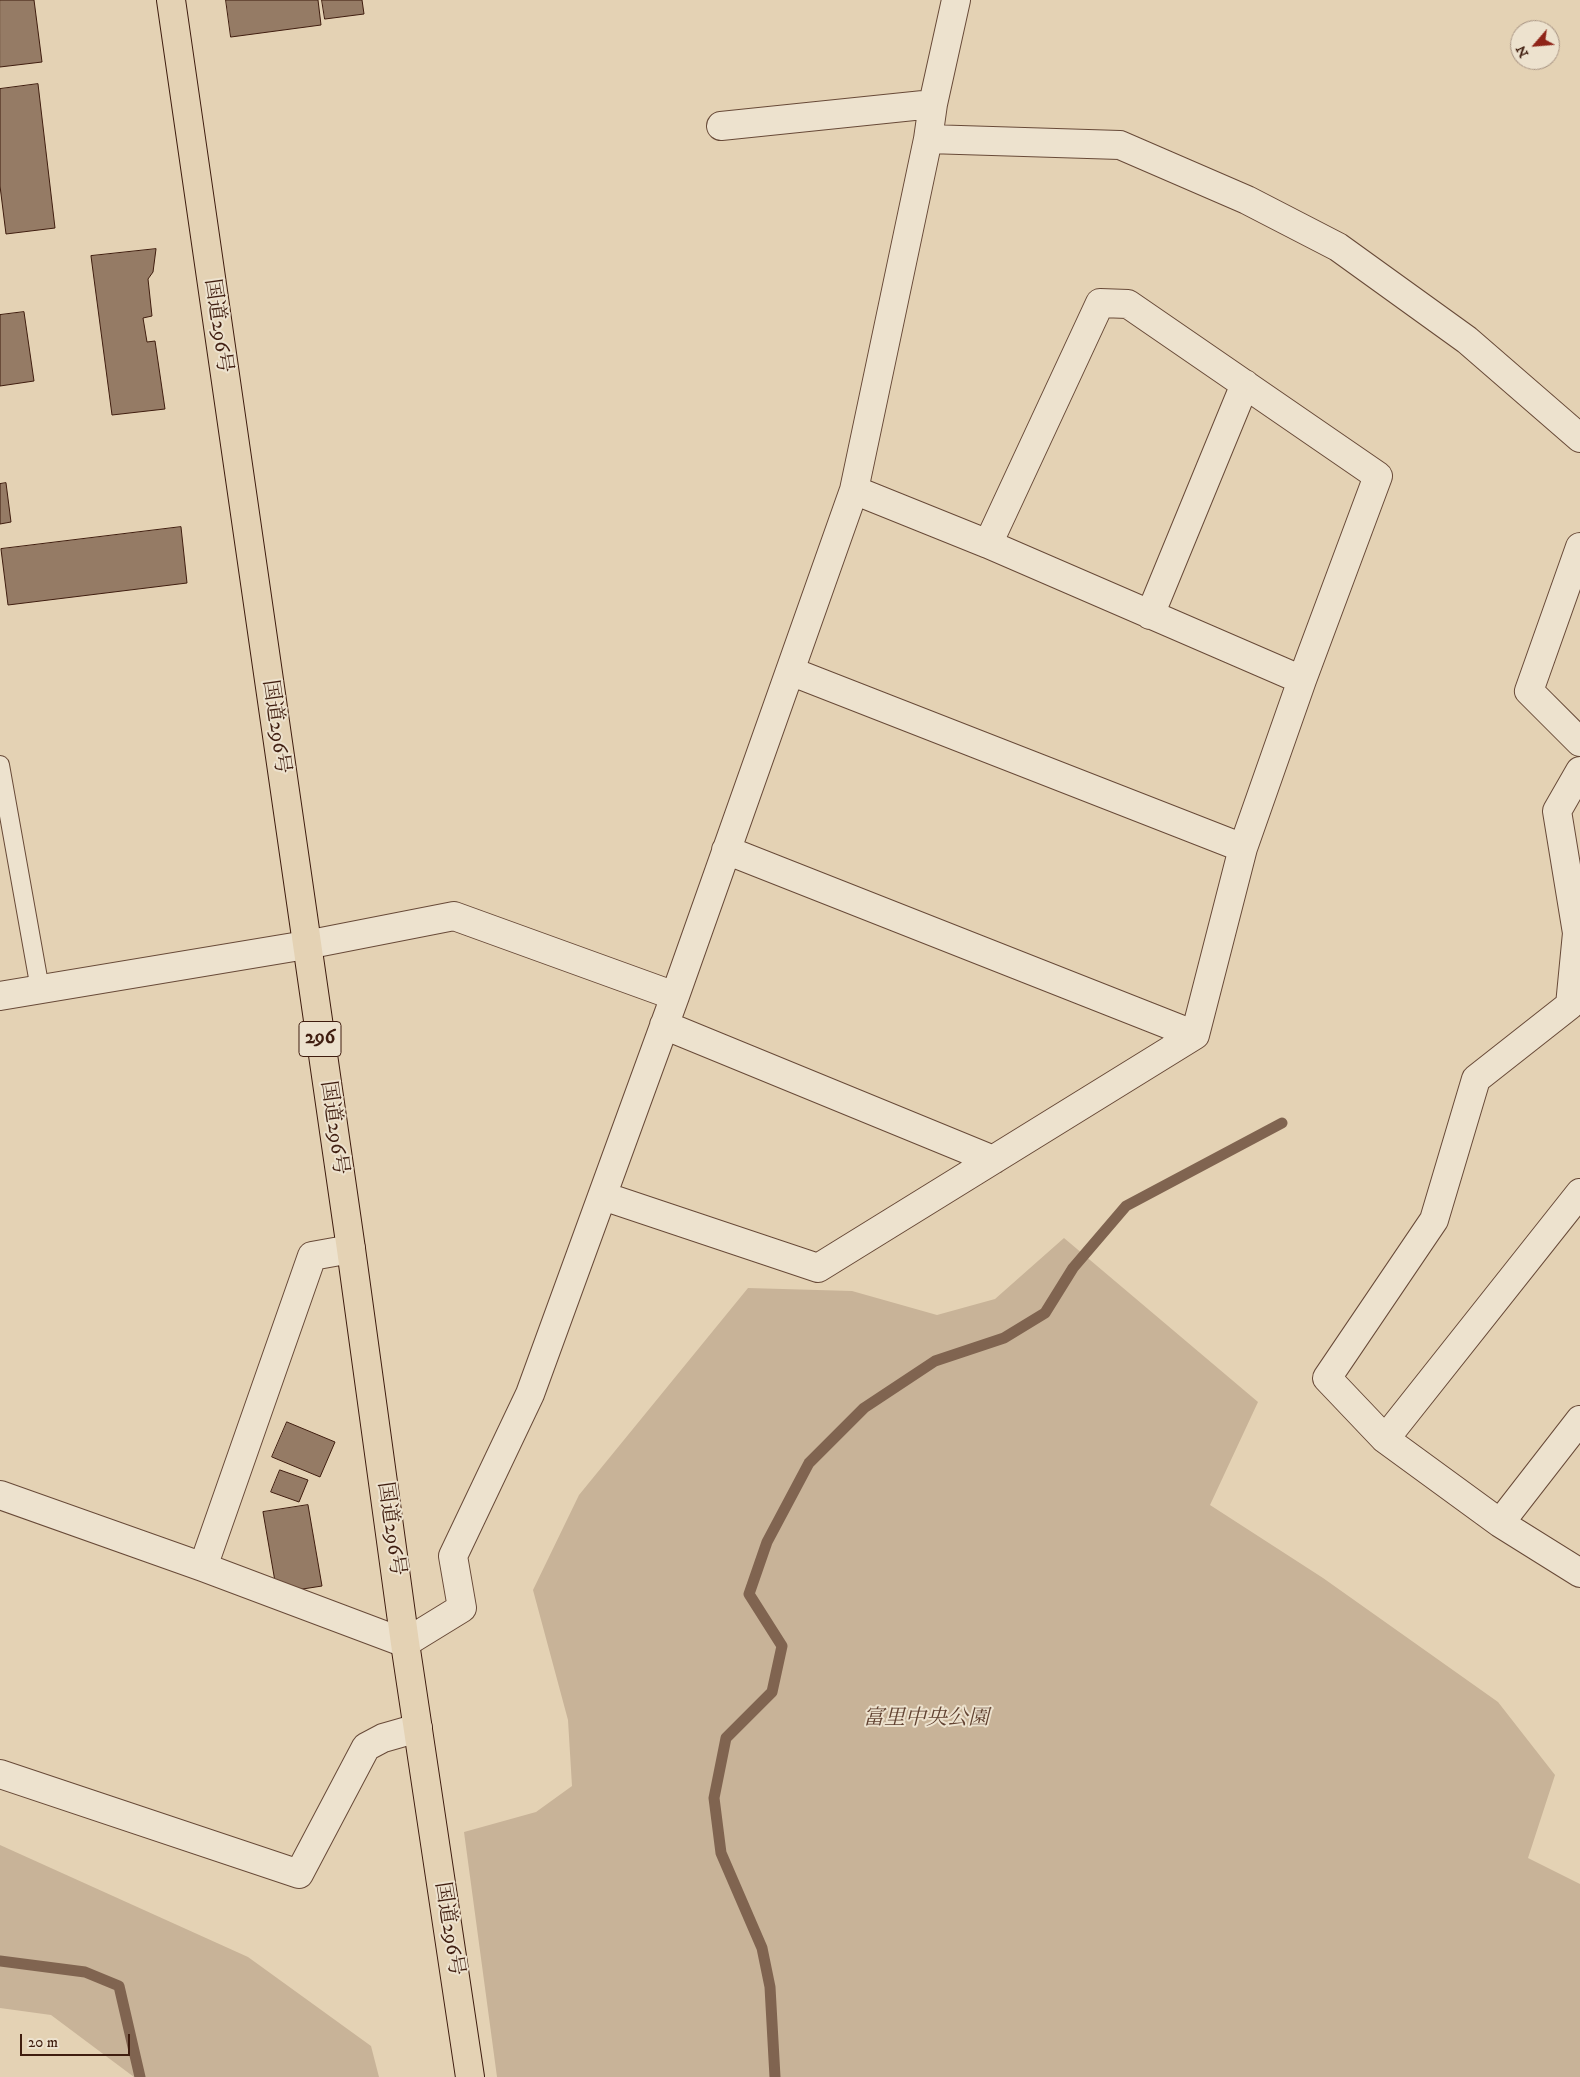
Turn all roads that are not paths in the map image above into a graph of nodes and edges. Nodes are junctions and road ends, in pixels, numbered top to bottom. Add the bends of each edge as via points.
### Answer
1 (171, 0) edge
2 (960, 1) edge
3 (933, 104) junction
4 (722, 126) dead end
5 (928, 139) junction
6 (1245, 384) junction
7 (1580, 438) edge
8 (854, 490) junction
9 (988, 544) junction
10 (1580, 547) edge
11 (1150, 615) junction
12 (790, 671) junction
13 (1302, 680) junction
14 (1580, 742) edge
15 (0, 765) edge
16 (1580, 771) edge
17 (1244, 848) junction
18 (726, 850) junction
19 (306, 945) junction
20 (40, 989) junction
21 (0, 996) edge
22 (675, 996) junction
23 (664, 1025) junction
24 (1195, 1036) junction
25 (993, 1160) junction
26 (1580, 1193) edge
27 (603, 1196) junction
28 (351, 1249) junction
29 (1580, 1420) edge
30 (1385, 1439) junction
31 (0, 1495) edge
32 (1500, 1523) junction
33 (202, 1567) junction
34 (1580, 1573) edge
35 (405, 1643) junction
36 (418, 1728) junction
37 (0, 1774) edge
38 (470, 2077) edge

1 - 19 highway, 国道296号 / 296
2 - 3 street
3 - 4 street
3 - 5 street
5 - 7 street via 1120,145 1247,200 1338,247 1466,340
5 - 8 street
6 - 9 street via 1128,304 1100,303
6 - 11 street
6 - 13 street via 1378,476
8 - 9 street
8 - 12 street
9 - 11 street
10 - 14 street via 1529,691
11 - 13 street
12 - 17 street
12 - 18 street
13 - 17 street
15 - 20 lane
16 - 30 street via 1557,811 1577,933 1570,1005 1476,1078 1434,1220 1327,1378
17 - 24 street
18 - 22 street
18 - 24 street
19 - 20 street
19 - 22 street via 454,916
19 - 28 highway, 国道296号 / 296
20 - 21 street
22 - 23 street
23 - 25 street
23 - 27 street
24 - 25 street
25 - 27 street via 818,1268
26 - 30 street
27 - 35 street via 530,1394 453,1556 462,1608
28 - 33 street via 312,1256
28 - 35 highway, 国道296号 / 296
29 - 32 street
30 - 32 street
31 - 33 street
32 - 34 street
33 - 35 street
35 - 36 highway, 国道296号 / 296
36 - 37 street via 383,1738 366,1747 299,1874
36 - 38 highway, 国道296号 / 296

